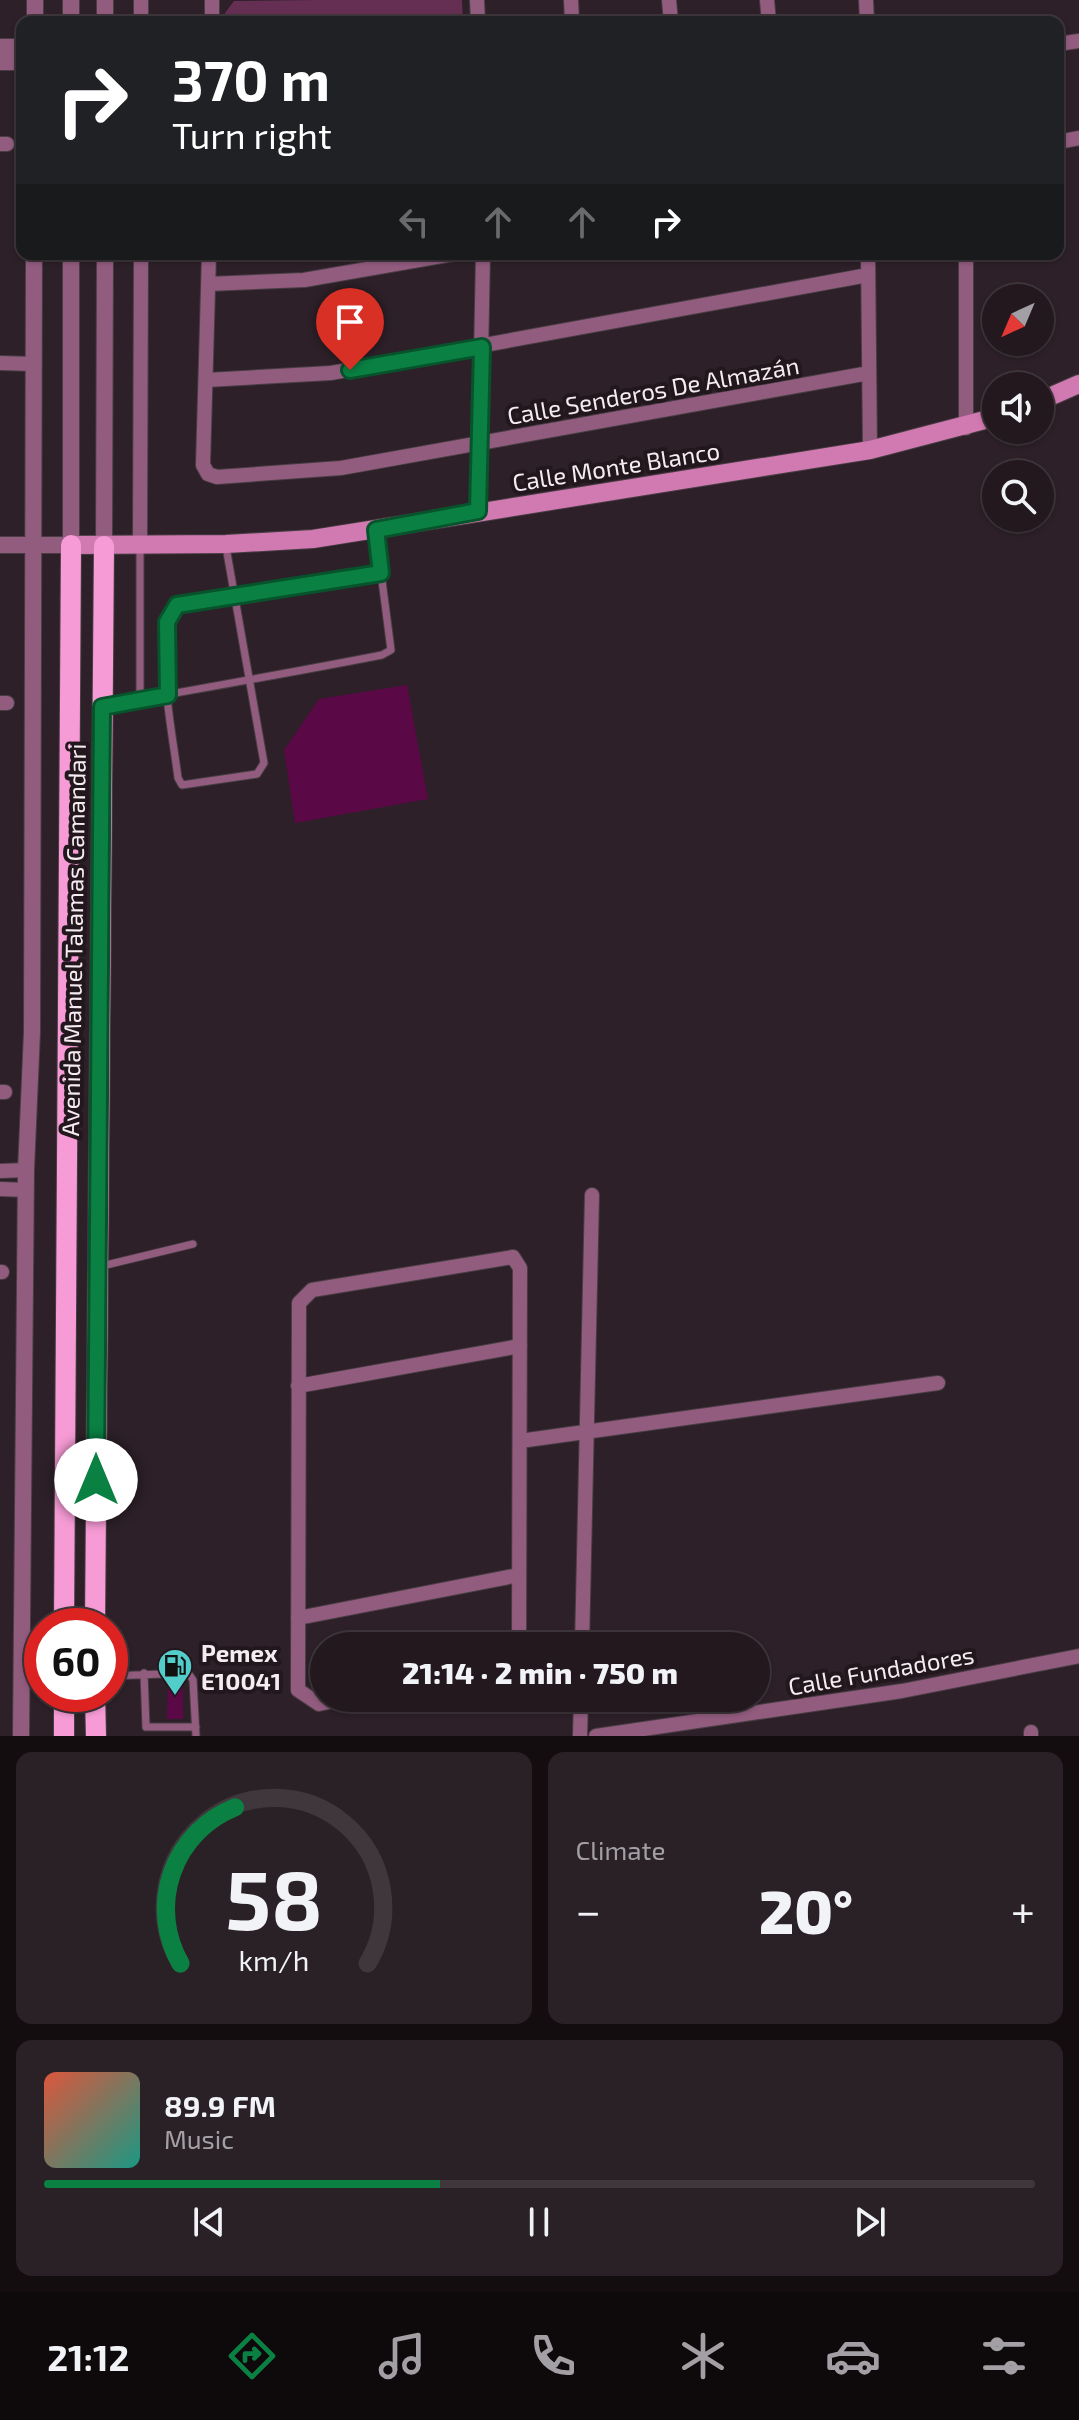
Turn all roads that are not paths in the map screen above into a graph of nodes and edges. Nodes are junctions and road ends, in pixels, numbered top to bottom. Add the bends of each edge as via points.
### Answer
1 (34, 260) edge
2 (71, 260) edge
3 (105, 260) edge
4 (141, 260) edge
5 (209, 260) edge
6 (419, 260) edge
7 (483, 260) edge
8 (868, 260) edge
9 (966, 260) edge
10 (868, 275) junction
11 (208, 284) junction
12 (482, 347) junction
13 (0, 363) edge
14 (34, 364) junction
15 (869, 373) junction
16 (207, 380) junction
17 (1079, 384) edge
18 (1054, 395) edge
19 (982, 422) edge
20 (966, 428) junction
21 (479, 443) junction
22 (870, 450) junction
23 (478, 511) junction
24 (376, 530) junction
25 (226, 544) junction
26 (0, 545) edge
27 (33, 545) junction
28 (71, 545) junction
29 (140, 545) junction
30 (104, 546) junction
31 (381, 573) junction
32 (235, 595) junction
33 (249, 680) junction
34 (168, 695) junction
35 (140, 700) junction
36 (102, 707) junction
37 (26, 1170) junction
38 (0, 1171) edge
39 (0, 1189) edge
40 (26, 1190) junction
41 (592, 1195) dead end
42 (193, 1244) dead end
43 (96, 1268) junction
44 (520, 1346) junction
45 (938, 1383) dead end
46 (298, 1386) junction
47 (587, 1430) junction
48 (520, 1441) junction
49 (519, 1575) junction
50 (64, 1608) edge
51 (95, 1608) edge
52 (298, 1618) junction
53 (519, 1632) edge
54 (582, 1632) edge
55 (1079, 1656) edge
56 (144, 1673) junction
57 (128, 1674) edge
58 (310, 1698) edge
59 (64, 1712) edge
60 (95, 1712) edge
61 (581, 1712) edge
62 (146, 1727) junction
63 (196, 1732) edge
64 (21, 1736) edge
65 (64, 1736) edge
66 (96, 1736) edge
67 (141, 1736) edge
68 (580, 1736) edge
69 (596, 1736) edge

1 - 14 street
2 - 28 street, Avenida Manuel Talamas Camandari
3 - 30 street, Avenida Manuel Talamas Camandari
4 - 29 street
5 - 11 street
6 - 11 street via 304,280
7 - 12 street
8 - 10 street
9 - 20 street
10 - 12 street
10 - 15 street
11 - 16 street
12 - 16 street via 331,373
12 - 21 street
13 - 14 street
14 - 27 street
15 - 21 street, Calle Senderos De Almazán
15 - 22 street
16 - 21 street, Calle Senderos De Almazán via 203,465 208,474 316,471
17 - 18 main road
19 - 20 main road, Calle Monte Blanco
20 - 22 main road, Calle Monte Blanco
21 - 23 street
22 - 23 main road, Calle Monte Blanco
23 - 24 main road, Calle Monte Blanco
24 - 25 main road, Calle Monte Blanco
24 - 31 lane
25 - 29 main road, Calle Monte Blanco
25 - 32 lane
26 - 27 street, Calle Monte Blanco
27 - 28 street, Calle Monte Blanco
27 - 37 street via 32,1032
28 - 30 main road, Calle Monte Blanco
28 - 50 main road, Avenida Manuel Talamas Camandari
29 - 30 main road, Calle Monte Blanco
29 - 35 lane
30 - 36 main road, Avenida Manuel Talamas Camandari
31 - 32 lane
31 - 33 lane via 388,653
32 - 33 lane
32 - 34 lane via 173,610 167,622
33 - 34 lane
33 - 34 lane via 263,768 257,774 211,783 187,787 179,782
34 - 35 lane
35 - 36 lane
36 - 43 main road, Avenida Manuel Talamas Camandari
37 - 38 street
37 - 40 street
39 - 40 street
40 - 64 street
41 - 47 street
42 - 43 lane
43 - 51 main road, Avenida Manuel Talamas Camandari
44 - 46 street
44 - 46 street via 520,1268 513,1257 312,1290 299,1303
44 - 48 street
45 - 47 street
46 - 52 street
47 - 48 street
47 - 54 street
48 - 49 street
49 - 52 street
49 - 53 street
52 - 58 street via 298,1690
55 - 69 street, Calle Fundadores via 902,1691
56 - 57 lane
56 - 62 lane
56 - 63 lane via 183,1671 192,1676
59 - 65 main road
60 - 66 main road
61 - 68 street
62 - 63 lane
62 - 67 lane

